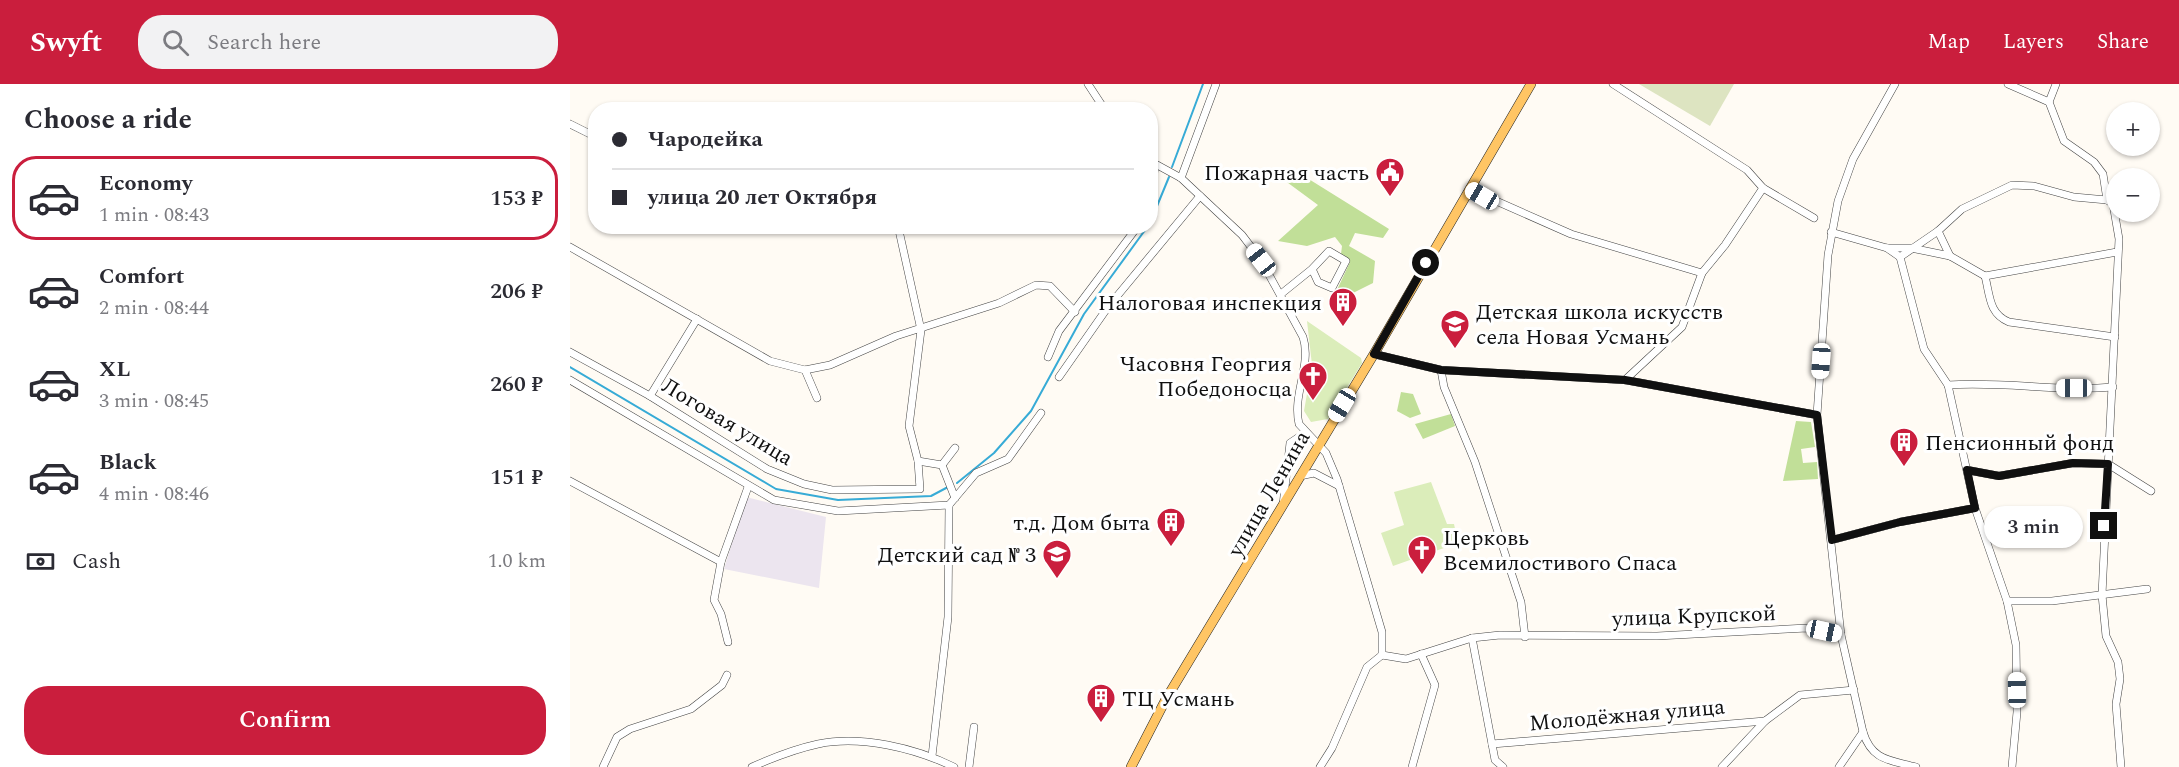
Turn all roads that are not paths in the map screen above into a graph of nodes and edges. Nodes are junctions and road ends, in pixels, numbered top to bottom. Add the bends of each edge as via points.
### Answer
1 (1088, 84) edge
2 (1216, 84) edge
3 (1531, 84) edge
4 (1613, 84) edge
5 (1895, 84) edge
6 (2008, 84) edge
7 (2056, 84) edge
8 (1100, 102) edge
9 (2049, 102) junction
10 (570, 124) edge
11 (588, 133) edge
12 (1158, 166) edge
13 (1181, 178) junction
14 (1764, 188) junction
15 (1469, 189) junction
16 (2106, 190) edge
17 (1200, 196) junction
18 (2106, 200) edge
19 (1814, 218) dead end
20 (2116, 222) edge
21 (1938, 231) junction
22 (1831, 232) junction
23 (900, 234) edge
24 (1132, 234) edge
25 (570, 247) edge
26 (1887, 248) junction
27 (1911, 248) junction
28 (2117, 252) junction
29 (1950, 256) junction
30 (1900, 257) junction
31 (1312, 269) junction
32 (1702, 273) junction
33 (1985, 276) junction
34 (1281, 294) junction
35 (1075, 312) junction
36 (697, 319) junction
37 (921, 330) junction
38 (2115, 337) junction
39 (570, 352) edge
40 (1374, 354) junction
41 (1048, 357) dead end
42 (805, 370) junction
43 (1441, 370) junction
44 (1059, 377) dead end
45 (570, 380) edge
46 (1625, 380) junction
47 (1948, 385) junction
48 (2113, 387) junction
49 (650, 396) junction
50 (817, 398) dead end
51 (1041, 413) dead end
52 (1817, 415) junction
53 (1305, 434) junction
54 (1319, 444) junction
55 (955, 448) dead end
56 (918, 461) junction
57 (2108, 464) junction
58 (942, 465) junction
59 (1967, 470) junction
60 (1300, 476) junction
61 (570, 481) edge
62 (1339, 486) junction
63 (748, 487) junction
64 (2151, 491) dead end
65 (955, 498) junction
66 (949, 505) junction
67 (1283, 506) junction
68 (1975, 508) junction
69 (1832, 540) junction
70 (721, 562) junction
71 (2147, 589) dead end
72 (2102, 595) junction
73 (2007, 601) junction
74 (1841, 635) junction
75 (1525, 637) junction
76 (1472, 638) junction
77 (728, 642) dead end
78 (1421, 654) junction
79 (1382, 655) junction
80 (727, 675) dead end
81 (1854, 690) junction
82 (1765, 721) junction
83 (974, 727) dead end
84 (1863, 732) junction
85 (1492, 744) junction
86 (932, 756) junction
87 (603, 767) edge
88 (752, 767) edge
89 (954, 767) edge
90 (969, 767) edge
91 (1131, 767) edge
92 (1320, 767) edge
93 (1412, 767) edge
94 (1503, 767) edge
95 (1722, 767) edge
96 (1839, 767) edge
97 (1917, 767) edge
98 (2012, 767) edge
99 (2121, 767) edge

1 - 8 street
2 - 13 street
3 - 15 main road, улица Ленина
4 - 14 street via 1747,171
5 - 22 street via 1853,159
6 - 9 street
7 - 9 street
9 - 16 street via 2064,141 2094,162 2103,174
10 - 11 street
12 - 13 street
13 - 17 street
14 - 19 street
14 - 32 street
15 - 32 street via 1571,234
15 - 40 main road, улица Ленина
17 - 34 street via 1242,235
17 - 44 street via 1108,307
18 - 21 street via 2012,185 1962,209
20 - 28 street
21 - 27 street
21 - 29 street
22 - 26 street
22 - 52 street
23 - 37 street, Логовая улица
24 - 35 street
25 - 36 street
26 - 27 street
26 - 30 street
27 - 29 street
27 - 30 street
28 - 33 street
28 - 38 street
29 - 33 street
30 - 47 street via 1924,349
31 - 31 street via 1318,282 1332,288 1346,261 1329,251
31 - 34 street
32 - 46 street via 1682,327
33 - 38 street via 1992,309 1999,318
34 - 53 street via 1307,349 1297,415
35 - 37 street via 1050,286 1036,285 999,303
35 - 41 street via 1059,331
36 - 42 street via 770,361
36 - 49 street
37 - 42 street via 897,336 830,365
37 - 56 street, Логовая улица via 909,426
38 - 48 street
39 - 49 street, Логовая улица
40 - 43 street
40 - 54 main road, улица Ленина
42 - 50 street
43 - 46 street
43 - 75 street via 1516,586
45 - 63 street
46 - 52 street
47 - 48 street
47 - 59 street
48 - 57 street
49 - 56 street, Логовая улица via 767,469 804,484 832,490 920,489
51 - 65 street via 1008,459 976,473
52 - 69 street
53 - 54 street
53 - 67 street via 1290,443
54 - 60 main road, улица Ленина
54 - 62 street
55 - 58 street
56 - 58 street
57 - 59 street via 2073,463 1999,476
57 - 64 street
57 - 72 street
58 - 65 street
59 - 68 street
60 - 62 street via 1314,473
60 - 67 main road, улица Ленина
61 - 70 street
62 - 79 street via 1382,632
63 - 66 street via 774,500 838,511
63 - 70 street
65 - 66 street
66 - 86 street via 949,600
67 - 91 main road, улица Ленина via 1166,699
68 - 69 street
68 - 73 street
69 - 74 street
70 - 77 street via 714,600 722,614
71 - 72 street
72 - 73 street
72 - 99 street via 2106,636 2118,662 2120,679 2116,704
73 - 98 street via 2016,645 2017,712
74 - 75 street, улица Крупской via 1807,628 1657,636
74 - 81 street
75 - 76 street, улица Крупской
76 - 78 street, улица Крупской
76 - 85 street
78 - 79 street, улица Крупской via 1406,658
78 - 93 street via 1435,685
79 - 92 street via 1367,667
80 - 87 street via 722,686 691,709 616,737
81 - 82 street, Молодёжная улица via 1800,695
81 - 84 street
82 - 85 street, Молодёжная улица
82 - 95 street, Молодёжная улица
83 - 90 street
84 - 96 street
84 - 97 street via 1867,746 1879,757
85 - 94 street via 1495,760
86 - 88 street via 846,742 818,744
86 - 89 street

